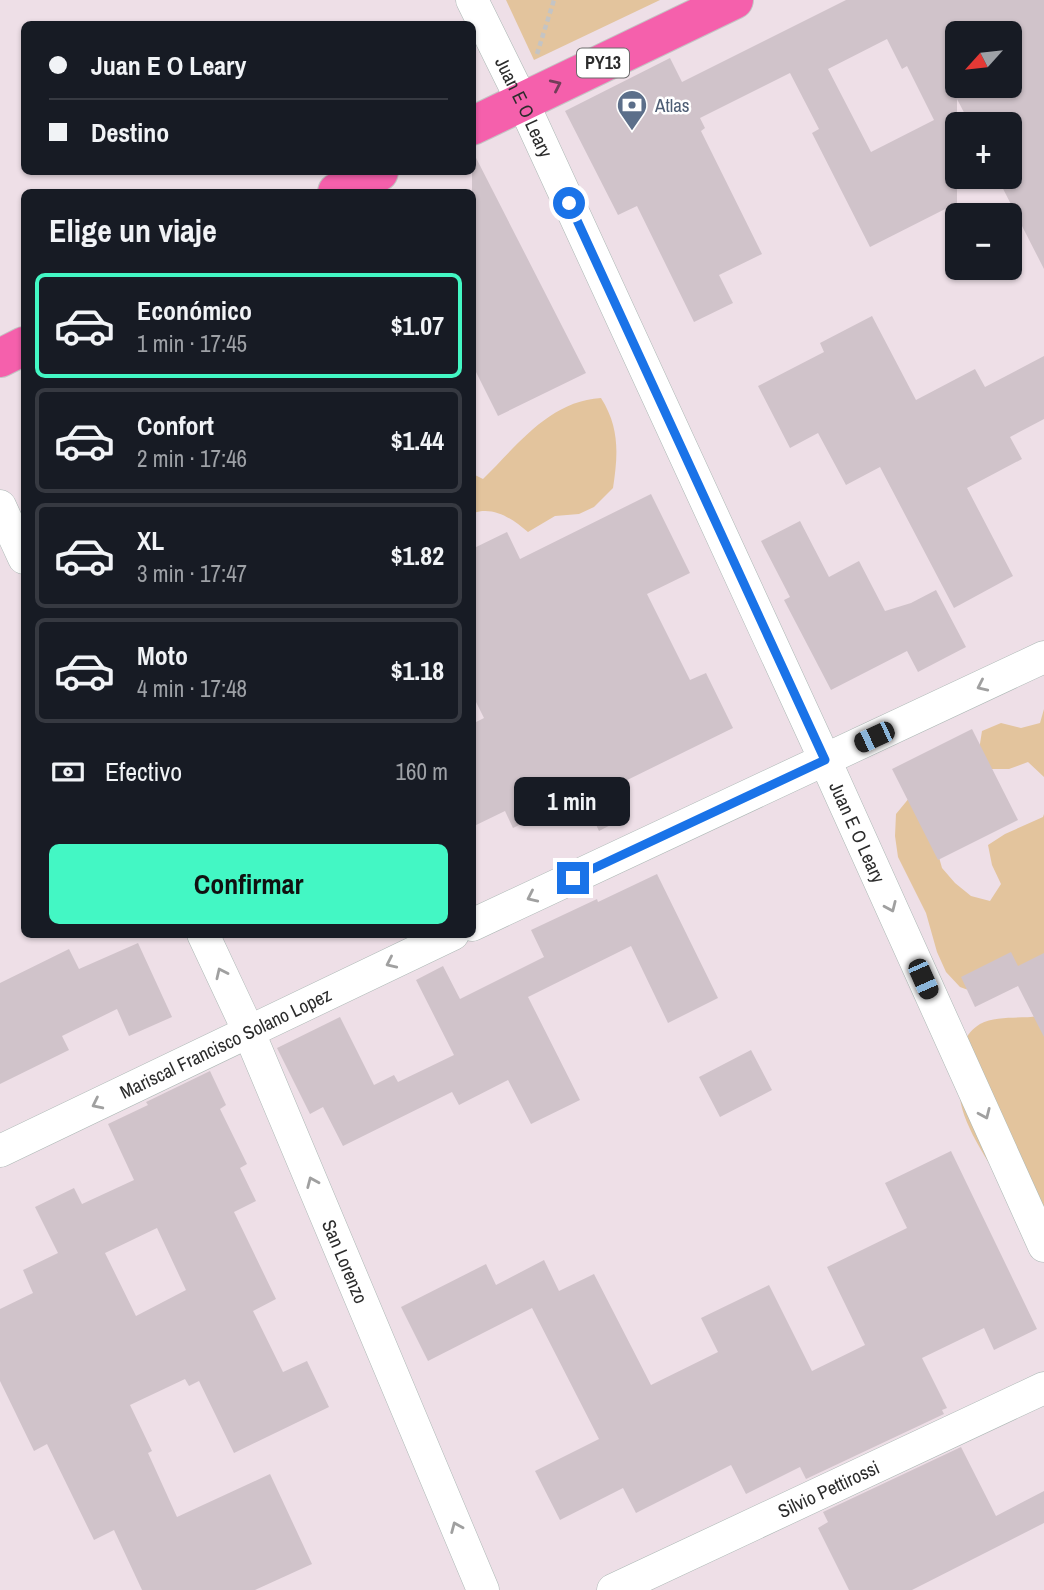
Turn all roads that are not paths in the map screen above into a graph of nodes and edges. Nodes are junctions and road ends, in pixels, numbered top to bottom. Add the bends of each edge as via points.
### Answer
1 (471, 0) edge
2 (734, 0) edge
3 (522, 101) junction
4 (476, 124) edge
5 (373, 175) edge
6 (343, 189) edge
7 (21, 348) edge
8 (0, 358) edge
9 (0, 506) edge
10 (21, 552) edge
11 (1044, 657) edge
12 (825, 760) junction
13 (476, 923) edge
14 (205, 938) edge
15 (444, 938) edge
16 (248, 1030) junction
17 (0, 1151) edge
18 (1044, 1246) edge
19 (1044, 1388) edge
20 (483, 1590) edge
21 (613, 1590) edge

1 - 3 street, Juan E O Leary
3 -> 2 highway, PY13
3 - 4 highway, PY13
3 - 12 street, Juan E O Leary
5 - 6 highway
7 - 8 highway
9 - 10 street
11 -> 12 street
12 -> 13 street
12 -> 18 street, Juan E O Leary
16 -> 14 street, San Lorenzo
15 -> 16 street, Mariscal Francisco Solano Lopez
16 -> 17 street, Mariscal Francisco Solano Lopez
20 -> 16 street, San Lorenzo
19 - 21 street, Silvio Pettirossi

